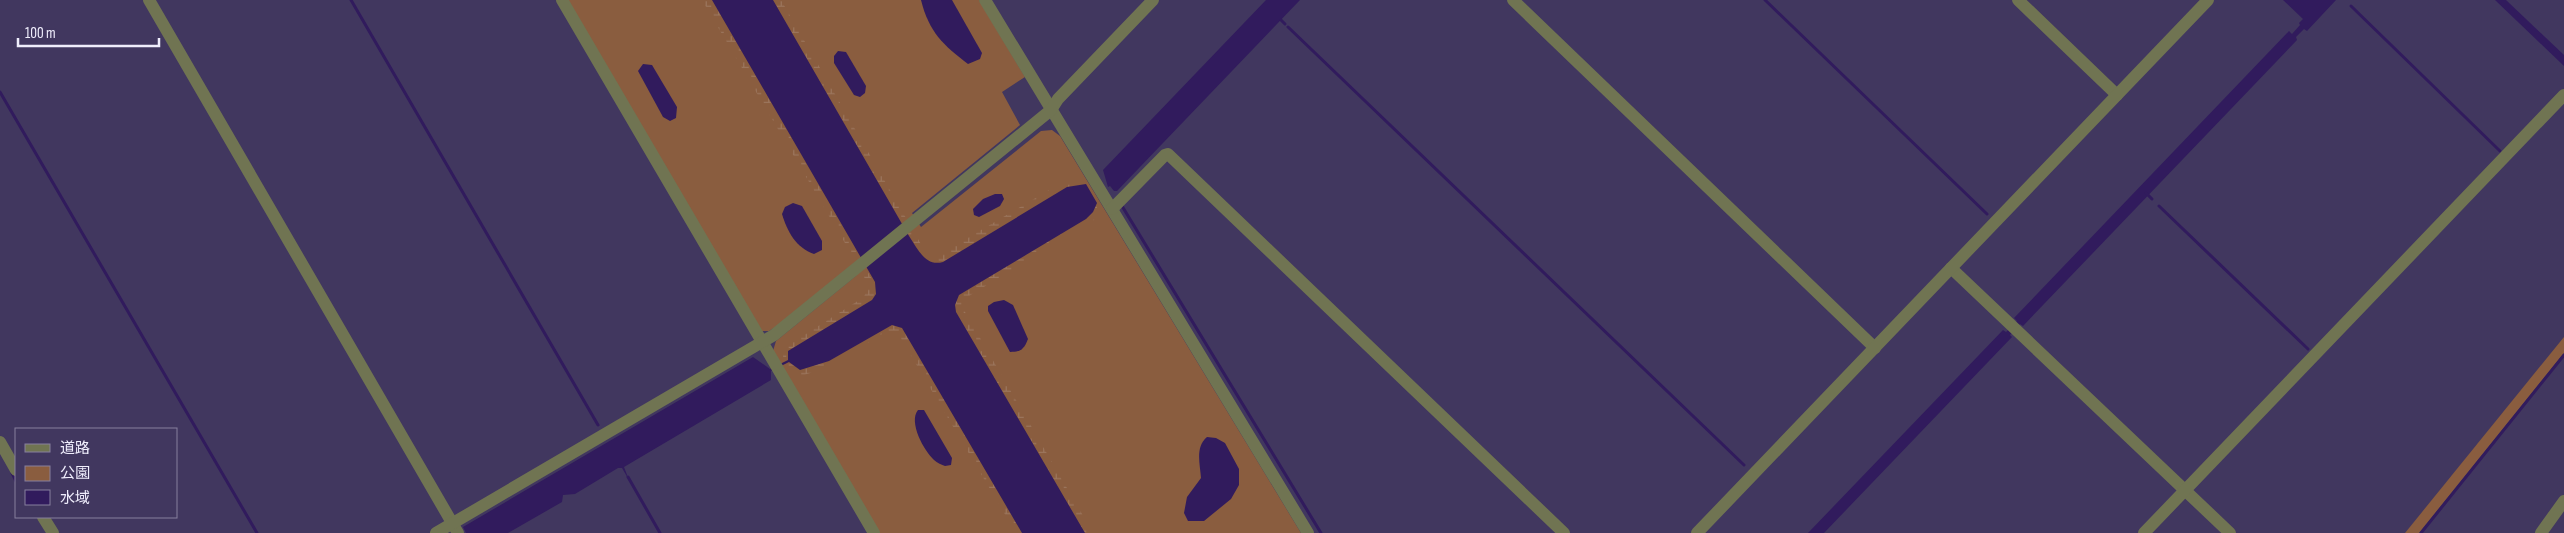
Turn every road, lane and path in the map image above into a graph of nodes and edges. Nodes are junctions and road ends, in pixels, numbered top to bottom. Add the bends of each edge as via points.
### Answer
1 (149, 0) edge
2 (562, 0) edge
3 (985, 0) edge
4 (1153, 0) edge
5 (1513, 0) edge
6 (2018, 0) edge
7 (2208, 0) edge
8 (2117, 95) junction
9 (2564, 95) edge
10 (1051, 110) junction
11 (1112, 209) junction
12 (1951, 268) junction
13 (762, 343) junction
14 (1875, 348) junction
15 (0, 442) edge
16 (15, 468) edge
17 (2185, 490) junction
18 (2564, 501) edge
19 (44, 518) edge
20 (455, 528) edge
21 (53, 533) edge
22 (436, 533) edge
23 (874, 533) edge
24 (1308, 533) edge
25 (1564, 533) edge
26 (1697, 533) edge
27 (2144, 533) edge
28 (2230, 533) edge
29 (2541, 533) edge

1 - 20 street
2 - 13 street
3 - 10 street
4 - 10 street
5 - 14 street
6 - 8 street
7 - 8 street
8 - 12 street
9 - 17 street
10 - 11 street
10 - 13 street
11 - 24 street
11 - 25 street via 1168,154
12 - 14 street
12 - 17 street
13 - 20 street
13 - 23 street
14 - 26 street
15 - 16 street
17 - 27 street
17 - 28 street
18 - 29 street
19 - 21 street
20 - 22 street

